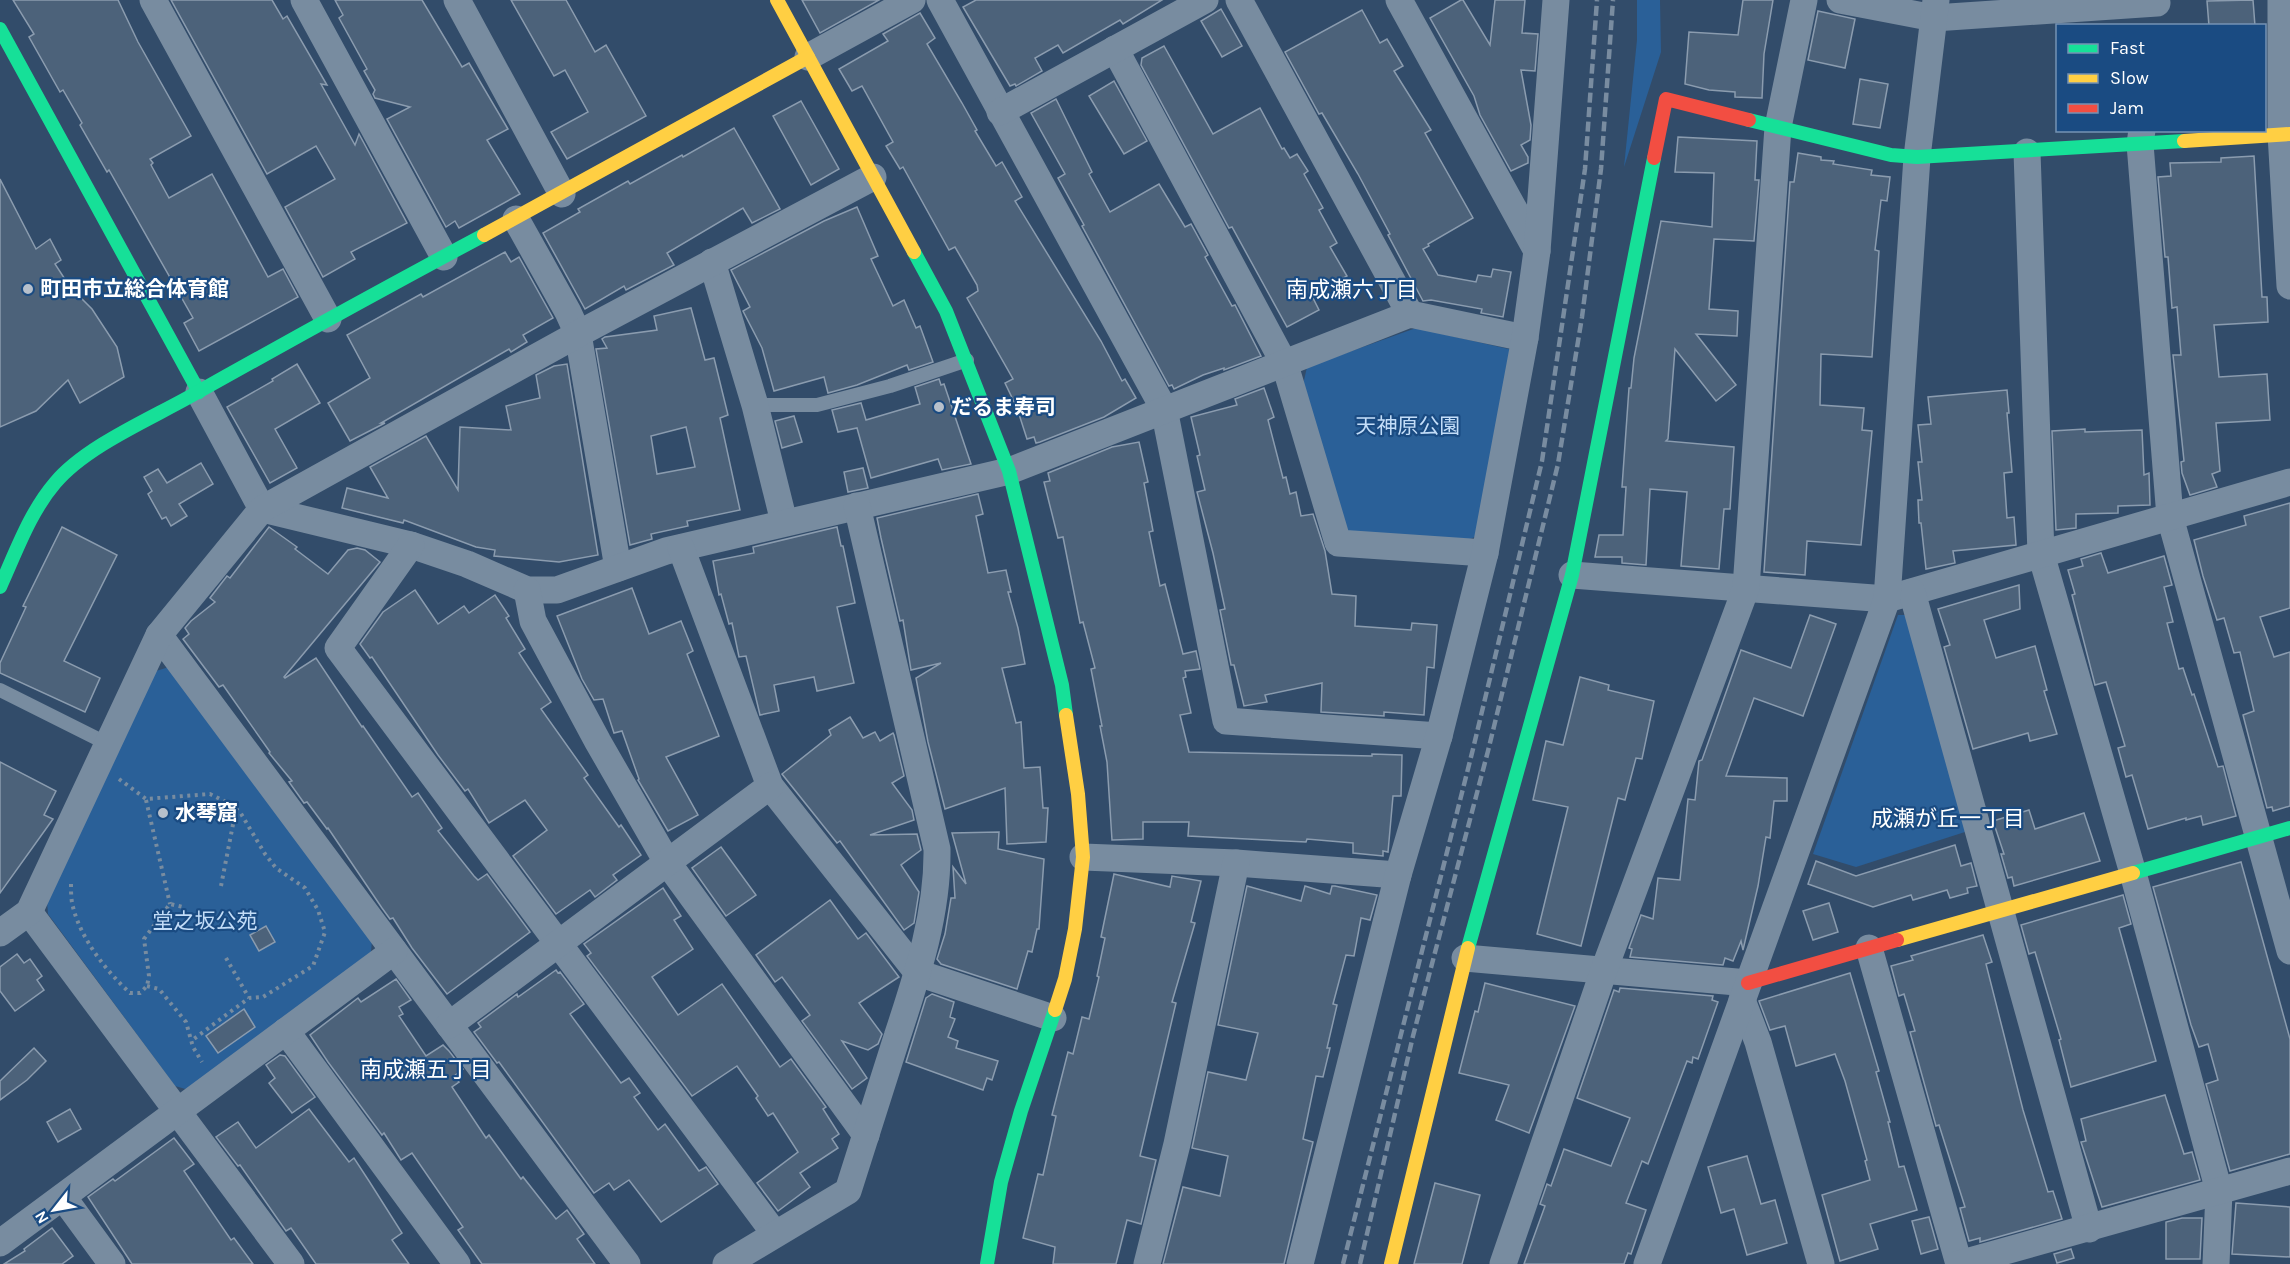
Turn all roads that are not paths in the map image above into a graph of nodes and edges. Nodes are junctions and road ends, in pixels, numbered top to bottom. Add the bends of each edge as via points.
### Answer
1 (153, 0) edge
2 (304, 0) edge
3 (457, 0) edge
4 (777, 0) edge
5 (912, 0) edge
6 (940, 0) edge
7 (1205, 0) edge
8 (1239, 0) edge
9 (1399, 0) edge
10 (1556, 0) edge
11 (1804, 0) edge
12 (1840, 0) edge
13 (2281, 0) edge
14 (1935, 9) edge
15 (2156, 10) edge
16 (0, 28) edge
17 (1114, 49) junction
18 (808, 57) junction
19 (1000, 112) junction
20 (1778, 127) junction
21 (2285, 134) edge
22 (2141, 137) edge
23 (2027, 152) junction
24 (1917, 157) junction
25 (873, 177) junction
26 (562, 194) junction
27 (516, 219) junction
28 (1537, 251) junction
29 (444, 257) junction
30 (712, 262) junction
31 (2290, 286) edge
32 (1410, 314) junction
33 (328, 320) junction
34 (578, 334) junction
35 (1525, 338) junction
36 (967, 360) junction
37 (1285, 365) junction
38 (199, 392) junction
39 (755, 405) junction
40 (1164, 409) junction
41 (1009, 471) junction
42 (2290, 482) edge
43 (857, 506) junction
44 (262, 509) junction
45 (2170, 517) junction
46 (784, 522) junction
47 (411, 545) junction
48 (681, 548) junction
49 (1485, 553) junction
50 (2041, 554) junction
51 (618, 568) junction
52 (1572, 575) junction
53 (0, 586) edge
54 (1746, 588) junction
55 (527, 590) junction
56 (1899, 595) junction
57 (159, 635) junction
58 (0, 690) edge
59 (1439, 736) junction
60 (108, 744) junction
61 (770, 786) junction
62 (2290, 828) edge
63 (2258, 837) junction
64 (1083, 857) junction
65 (667, 862) junction
66 (1236, 863) junction
67 (2133, 873) junction
68 (1398, 875) junction
69 (2002, 910) junction
70 (29, 912) junction
71 (0, 933) edge
72 (558, 944) junction
73 (1869, 948) junction
74 (394, 951) junction
75 (2290, 951) edge
76 (1465, 958) junction
77 (1604, 970) junction
78 (918, 973) junction
79 (1745, 992) junction
80 (1053, 1018) junction
81 (449, 1024) junction
82 (286, 1031) junction
83 (178, 1112) junction
84 (866, 1135) junction
85 (2290, 1171) edge
86 (2219, 1191) junction
87 (63, 1197) junction
88 (2089, 1228) junction
89 (775, 1234) junction
90 (0, 1243) edge
91 (112, 1264) edge
92 (291, 1264) edge
93 (457, 1264) edge
94 (627, 1264) edge
95 (726, 1264) edge
96 (987, 1264) edge
97 (1147, 1264) edge
98 (1300, 1264) edge
99 (1391, 1264) edge
100 (1503, 1264) edge
101 (1647, 1264) edge
102 (1821, 1264) edge
103 (1959, 1264) edge
104 (2216, 1264) edge

1 - 33 street
2 - 29 street
3 - 26 street
4 - 18 street
5 - 18 street
6 - 19 street
7 - 17 street
8 - 32 street
9 - 28 street
10 - 28 street
11 - 20 street
12 - 14 street
13 - 21 street
14 - 15 street
14 - 24 street
16 - 38 street
17 - 19 street
17 - 37 street
18 - 25 street
18 - 26 street
19 - 40 street
20 - 24 street via 1891,155
20 - 52 street via 1666,99
20 - 54 street
21 - 22 street
21 - 31 street
22 - 23 street
22 - 45 street
23 - 24 street
23 - 50 street
24 - 56 street
25 - 30 street
25 - 36 street via 946,311
26 - 27 street
27 - 29 street
27 - 34 street
28 - 35 street
29 - 33 street
30 - 34 street
30 - 39 street
32 - 35 street
32 - 37 street
33 - 38 street
34 - 44 street
34 - 51 street
35 - 49 street
36 - 39 lane via 817,405
36 - 41 street
37 - 40 street
37 - 49 street via 1338,543
38 - 44 street
38 - 53 street via 110,441 56,481 41,500
39 - 46 street
40 - 41 street
40 - 59 street via 1226,721
41 - 43 street
41 - 64 street via 1062,685
42 - 45 street
43 - 46 street
43 - 78 street via 937,849 934,900
44 - 47 street
44 - 57 street
45 - 50 street
45 - 63 street
46 - 48 street
47 - 55 street
47 - 72 street via 338,648
48 - 51 street
48 - 61 street
49 - 59 street
50 - 56 street
50 - 67 street
51 - 55 street via 557,590
52 - 54 street
52 - 76 street
54 - 56 street
54 - 77 street
55 - 65 street via 533,621
56 - 69 street
56 - 79 street
57 - 60 street
57 - 74 street
58 - 60 lane
59 - 68 street
60 - 70 street
61 - 65 street
61 - 78 street
62 - 63 street
63 - 67 street
63 - 75 street
64 - 66 street
64 - 80 street via 1075,929
65 - 72 street
65 - 84 street
66 - 68 street
66 - 97 street via 1177,1144
67 - 69 street
67 - 86 street
68 - 98 street
69 - 73 street
69 - 88 street
70 - 71 street
70 - 83 street
72 - 81 street
72 - 89 street
73 - 79 street
73 - 103 street
74 - 81 street
74 - 82 street
76 - 77 street
76 - 99 street
77 - 79 street
77 - 100 street
78 - 80 street
78 - 84 street
79 - 101 street
79 - 102 street
80 - 96 street via 1004,1172
81 - 94 street
82 - 83 street
82 - 93 street
83 - 87 street
83 - 92 street
84 - 89 street via 848,1191
85 - 86 street
86 - 88 street
86 - 104 street
87 - 90 street
87 - 91 street
88 - 103 street
89 - 95 street

